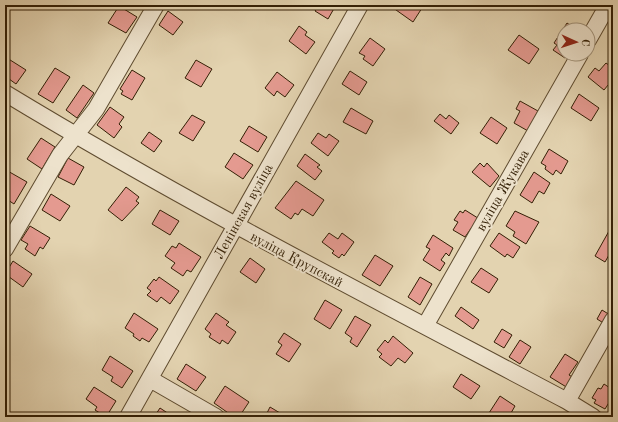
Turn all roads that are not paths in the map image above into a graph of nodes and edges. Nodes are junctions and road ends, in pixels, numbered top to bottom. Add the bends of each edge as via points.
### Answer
1 (156, 5) edge
2 (360, 5) edge
3 (608, 5) edge
4 (596, 26) edge
5 (575, 62) edge
6 (5, 93) edge
7 (76, 136) junction
8 (234, 226) junction
9 (5, 249) edge
10 (613, 320) edge
11 (425, 326) junction
12 (150, 380) junction
13 (567, 401) junction
14 (128, 417) edge
15 (216, 417) edge
16 (593, 417) edge

1 - 7 street via 96,109
2 - 8 street, Ленінская вуліца
3 - 4 street
5 - 11 street, вуліца Жукава
6 - 7 street, вуліца Крупскай
7 - 8 street, вуліца Крупскай
7 - 9 street via 60,154
8 - 11 street, вуліца Крупскай
8 - 12 street, Ленінская вуліца
10 - 13 street
11 - 13 street, вуліца Крупскай
12 - 14 street, Ленінская вуліца
12 - 15 street
13 - 16 street, вуліца Крупскай

